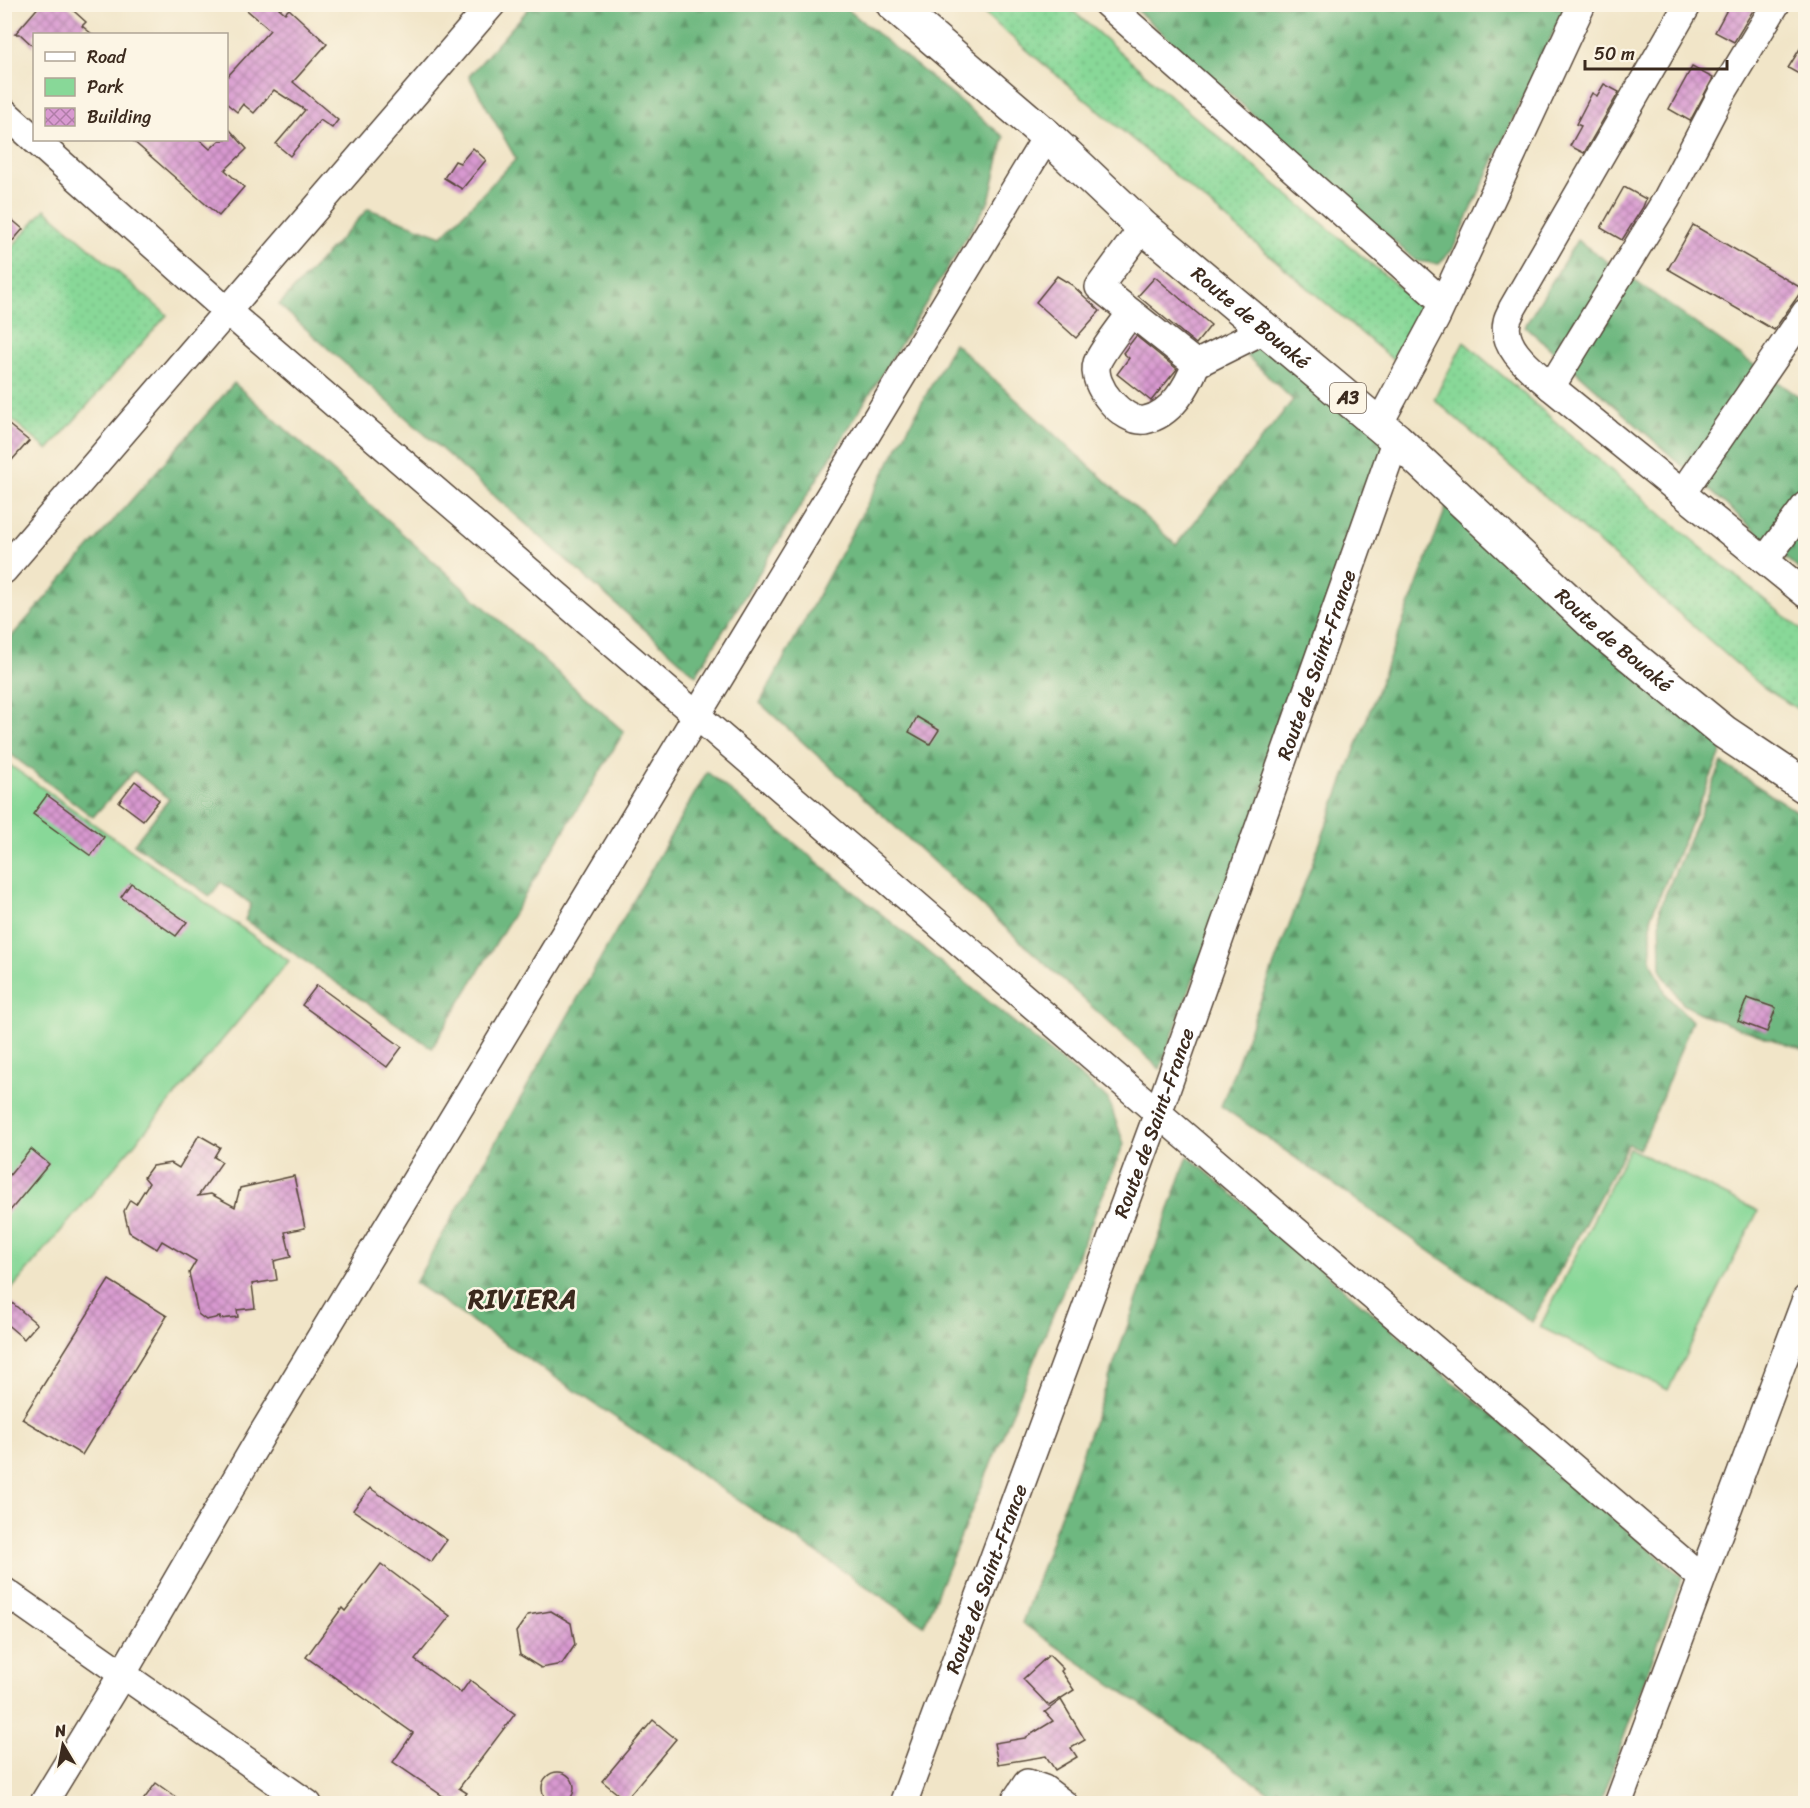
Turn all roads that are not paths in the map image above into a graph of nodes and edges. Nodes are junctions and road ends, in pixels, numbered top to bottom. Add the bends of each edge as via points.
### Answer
1 (492, 4) edge
2 (893, 4) edge
3 (1107, 4) edge
4 (1582, 4) edge
5 (1688, 4) edge
6 (1776, 4) edge
7 (4, 112) edge
8 (1047, 136) junction
9 (33, 137) edge
10 (37, 141) edge
11 (1143, 227) junction
12 (1443, 302) junction
13 (227, 311) junction
14 (1806, 312) edge
15 (1131, 313) junction
16 (1266, 330) junction
17 (1196, 364) junction
18 (1551, 387) junction
19 (1388, 431) junction
20 (1682, 493) junction
21 (1806, 505) edge
22 (1765, 560) junction
23 (4, 570) edge
24 (1806, 594) edge
25 (698, 715) junction
26 (1806, 787) edge
27 (1158, 1113) junction
28 (1806, 1299) edge
29 (1701, 1577) junction
30 (4, 1590) edge
31 (123, 1673) junction
32 (43, 1803) edge
33 (308, 1803) edge
34 (903, 1803) edge
35 (1013, 1803) edge
36 (1064, 1803) edge
37 (1618, 1803) edge

1 - 13 street
2 - 8 highway, Route de Bouaké / A3
3 - 12 street
4 - 12 street, Route de Saint-France
5 - 18 street via 1506,324 1515,353
6 - 18 street via 1721,95 1666,200
7 - 9 street
8 - 11 highway, Route de Bouaké / A3
8 - 25 street
10 - 13 street
11 - 15 street via 1099,288
11 - 16 highway, Route de Bouaké / A3
12 - 19 street, Route de Saint-France
13 - 23 street
13 - 25 street
14 - 20 street
15 - 17 street
15 - 17 street via 1098,362 1096,379 1103,393 1130,418 1144,420 1169,406 1186,387
16 - 17 street
16 - 19 highway, Route de Bouaké / A3
18 - 20 street
19 - 26 highway, Route de Bouaké / A3 via 1602,632 1724,732
19 - 27 street, Route de Saint-France
20 - 22 street
21 - 22 street
22 - 24 street
25 - 27 street
25 - 31 street via 261,1436
27 - 29 street
27 - 34 street, Route de Saint-France
28 - 29 street
29 - 37 street
30 - 31 street
31 - 32 street
31 - 33 street
35 - 36 street via 1027,1783

